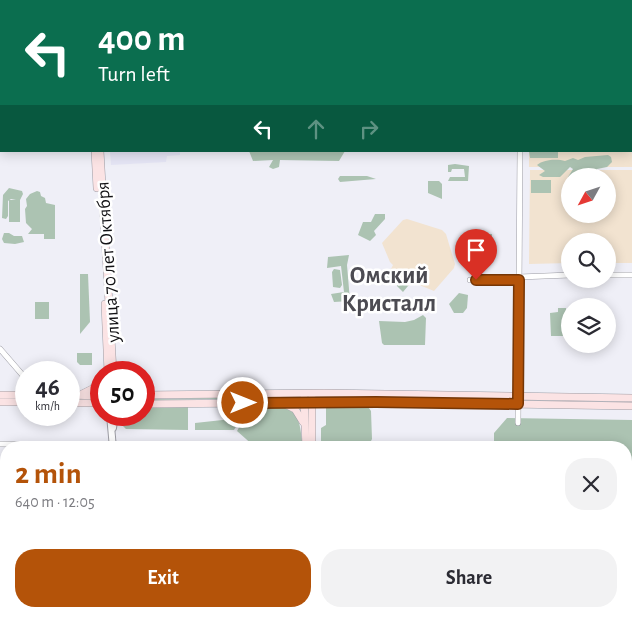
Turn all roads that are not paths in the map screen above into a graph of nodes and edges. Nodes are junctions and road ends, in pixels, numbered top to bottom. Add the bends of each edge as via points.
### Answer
1 (95, 152) edge
2 (100, 152) edge
3 (520, 152) edge
4 (616, 275) edge
5 (632, 275) edge
6 (561, 276) edge
7 (519, 278) junction
8 (470, 280) dead end
9 (0, 349) edge
10 (110, 361) edge
11 (110, 361) edge
12 (15, 366) edge
13 (15, 394) edge
14 (304, 394) junction
15 (312, 394) junction
16 (0, 395) edge
17 (155, 395) edge
18 (632, 398) edge
19 (518, 400) junction
20 (0, 402) edge
21 (15, 402) edge
22 (304, 402) junction
23 (312, 402) junction
24 (277, 403) junction
25 (155, 404) edge
26 (632, 406) edge
27 (304, 423) junction
28 (518, 423) dead end
29 (111, 426) edge
30 (113, 426) edge
31 (112, 434) junction
32 (113, 441) edge
33 (305, 441) edge
34 (312, 441) edge

1 - 10 main road, улица 70 лет Октября
2 - 11 main road, улица 70 лет Октября
3 - 7 street
4 - 5 street
6 - 7 street
7 - 8 street
7 - 19 street
9 - 12 street
13 - 16 main road
14 - 15 main road
14 - 17 main road
14 - 22 main road
15 - 19 main road
15 - 23 main road
18 - 19 main road
19 - 23 main road
19 - 26 main road
19 - 28 street
20 - 21 main road
22 - 23 main road
22 - 24 main road
22 - 27 main road
23 - 34 main road
24 - 25 main road
24 - 27 main road via 292,407
27 - 33 main road
29 - 31 street
30 - 31 street
31 - 32 street

